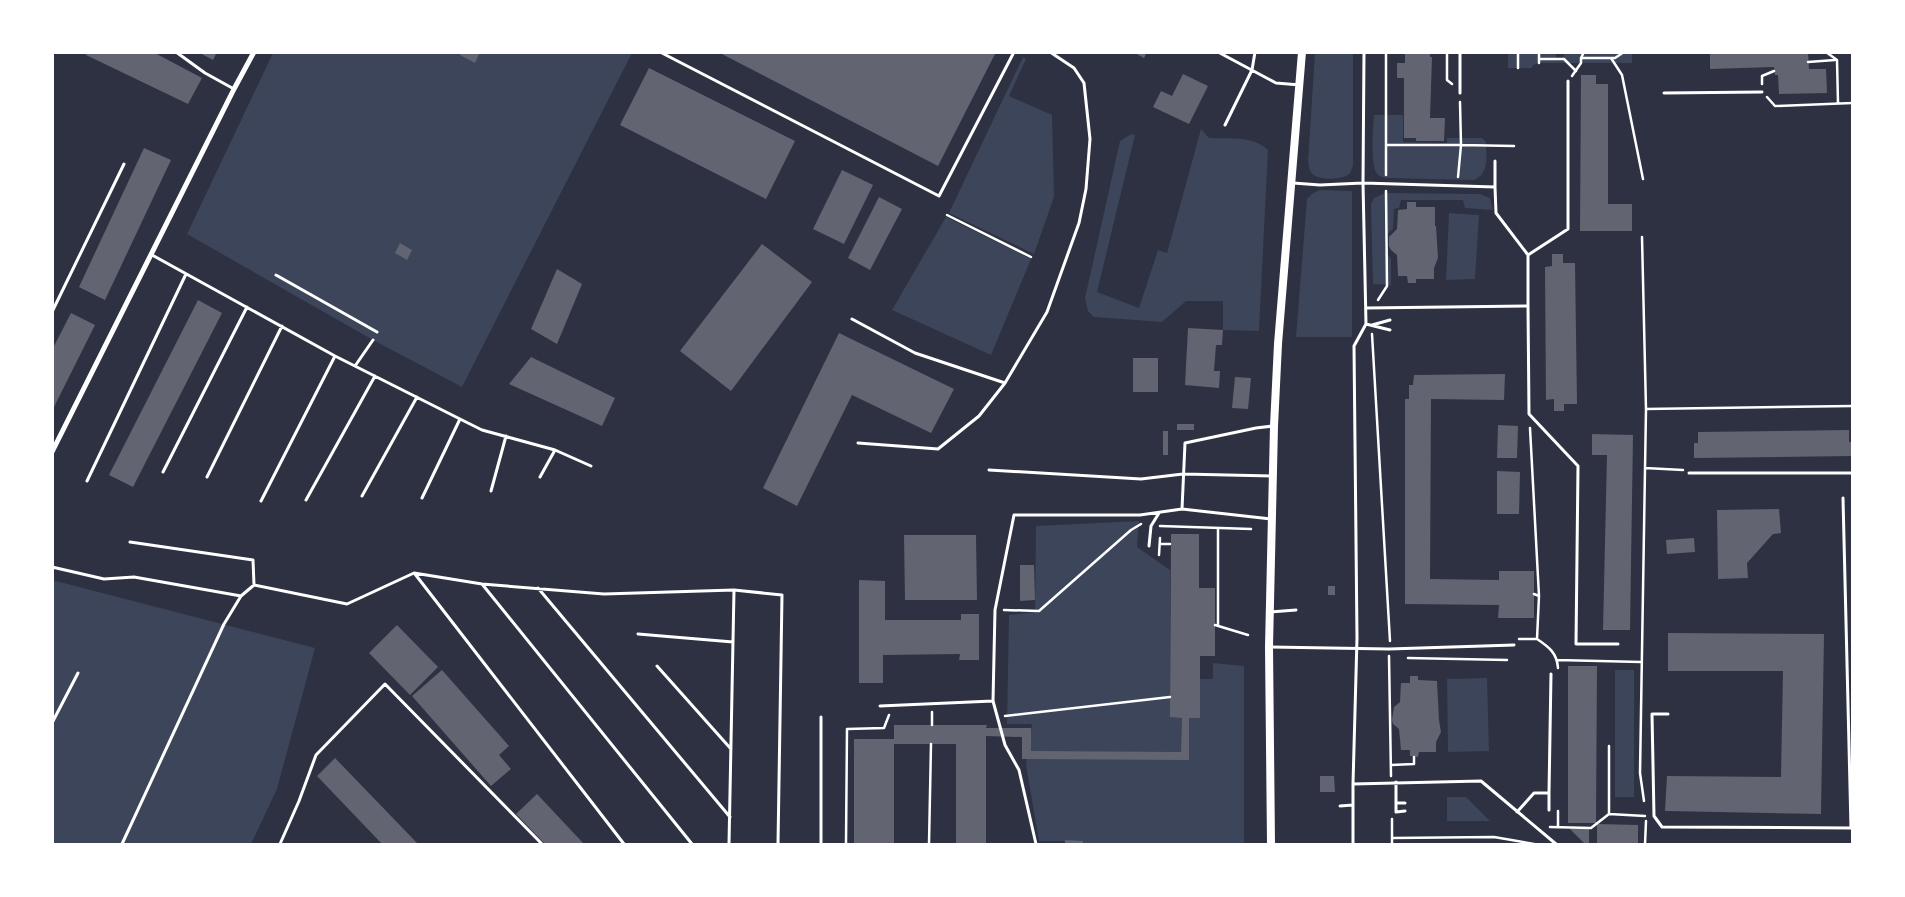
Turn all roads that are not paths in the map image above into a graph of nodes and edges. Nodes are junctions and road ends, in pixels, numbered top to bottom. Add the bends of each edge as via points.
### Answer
1 (176, 52) edge
2 (254, 52) edge
3 (660, 52) edge
4 (1014, 52) edge
5 (1050, 52) edge
6 (1218, 52) edge
7 (1255, 52) edge
8 (1302, 52) edge
9 (1364, 52) edge
10 (1460, 52) edge
11 (1252, 70) junction
12 (1568, 81) road end
13 (1300, 85) junction
14 (234, 89) junction
15 (1762, 92) road end
16 (1460, 93) road end
17 (1664, 93) dead end
18 (1225, 125) dead end
19 (1495, 161) dead end
20 (124, 164) dead end
21 (1292, 183) junction
22 (1363, 183) junction
23 (1495, 187) junction
24 (1528, 254) junction
25 (152, 255) junction
26 (186, 274) junction
27 (276, 274) dead end
28 (1528, 306) junction
29 (247, 307) junction
30 (1366, 308) junction
31 (52, 312) edge
32 (852, 319) dead end
33 (1390, 320) dead end
34 (1366, 324) junction
35 (1372, 325) junction
36 (282, 326) junction
37 (1390, 330) dead end
38 (377, 332) dead end
39 (373, 340) dead end
40 (335, 356) junction
41 (355, 366) junction
42 (375, 376) junction
43 (1005, 383) junction
44 (417, 397) junction
45 (460, 419) junction
46 (1274, 426) junction
47 (506, 436) junction
48 (858, 443) dead end
49 (555, 450) junction
50 (52, 452) edge
51 (591, 466) dead end
52 (989, 470) dead end
53 (163, 472) dead end
54 (1689, 473) road end
55 (1852, 473) edge
56 (1183, 474) junction
57 (1272, 476) junction
58 (206, 477) dead end
59 (540, 477) dead end
60 (87, 480) dead end
61 (491, 491) dead end
62 (362, 496) dead end
63 (422, 498) dead end
64 (1843, 498) dead end
65 (306, 500) dead end
66 (261, 501) dead end
67 (1182, 509) junction
68 (1159, 513) junction
69 (1271, 518) junction
70 (130, 542) dead end
71 (1150, 546) dead end
72 (52, 567) edge
73 (414, 574) junction
74 (482, 584) junction
75 (254, 585) junction
76 (538, 588) junction
77 (734, 590) junction
78 (241, 596) junction
79 (1296, 610) dead end
80 (1269, 612) junction
81 (638, 634) dead end
82 (733, 642) junction
83 (1618, 644) dead end
84 (1514, 645) dead end
85 (1269, 647) junction
86 (1356, 648) junction
87 (657, 666) dead end
88 (78, 673) dead end
89 (1551, 674) dead end
90 (993, 700) junction
91 (880, 706) dead end
92 (1668, 714) dead end
93 (821, 717) dead end
94 (52, 723) edge
95 (731, 749) junction
96 (1396, 782) junction
97 (1353, 784) junction
98 (1549, 793) junction
99 (1396, 803) junction
100 (1405, 803) dead end
101 (1353, 805) junction
102 (1340, 806) dead end
103 (1549, 810) dead end
104 (1405, 811) dead end
105 (1517, 812) junction
106 (730, 817) junction
107 (1852, 828) edge
108 (122, 844) edge
109 (280, 844) edge
110 (542, 844) edge
111 (624, 844) edge
112 (692, 844) edge
113 (729, 844) edge
114 (778, 844) edge
115 (821, 844) edge
116 (1036, 844) edge
117 (1271, 844) edge
118 (1354, 844) edge
119 (1556, 844) edge

1 - 14 lane
2 - 14 street
3 - 4 lane via 939,196
5 - 43 lane via 1074,68 1084,83 1090,139 1086,189 1079,223 1047,312
6 - 11 lane
7 - 11 lane
8 - 13 street
9 - 22 lane
10 - 16 lane
11 - 13 lane via 1276,83
11 - 18 lane
12 - 24 lane via 1568,229
13 - 21 street
14 - 25 street
15 - 17 lane
19 - 23 lane
20 - 31 lane
21 - 22 lane
21 - 46 street
22 - 23 lane
22 - 30 lane
23 - 24 lane via 1496,213
24 - 28 lane
25 - 26 lane
25 - 50 street
26 - 29 lane
26 - 60 lane
27 - 38 lane
28 - 30 lane
28 - 83 lane via 1529,414 1578,466 1576,644
29 - 36 lane
29 - 53 lane
30 - 34 lane
32 - 43 lane via 915,353
33 - 35 lane
34 - 35 lane
34 - 86 lane via 1354,346
35 - 37 lane
36 - 40 lane
36 - 58 lane
39 - 41 lane
40 - 41 lane
40 - 66 lane
41 - 42 lane
42 - 44 lane
42 - 65 lane
43 - 48 lane via 979,416 938,449
44 - 45 lane
44 - 62 lane
45 - 47 lane via 482,430
45 - 63 lane
46 - 56 lane via 1185,443
46 - 57 street
47 - 49 lane
47 - 61 lane
49 - 51 lane
49 - 59 lane
52 - 56 lane via 1141,479
54 - 55 lane
56 - 57 lane
56 - 67 lane
57 - 69 street
64 - 107 lane
67 - 68 lane
67 - 69 lane
68 - 71 lane via 1151,526
68 - 90 lane via 1014,515 995,610
69 - 80 street
70 - 75 lane via 253,560
72 - 78 lane via 104,578 134,576
73 - 74 lane
73 - 75 lane via 347,604
73 - 111 lane
74 - 76 lane
74 - 112 lane
75 - 78 lane
76 - 77 lane via 604,594
76 - 106 lane
77 - 82 lane
77 - 114 lane via 782,595
78 - 108 lane via 224,624
79 - 80 lane
80 - 85 street
81 - 82 lane
82 - 95 lane
84 - 86 lane
85 - 86 lane
85 - 117 street
86 - 97 lane
87 - 95 lane
88 - 94 lane
89 - 98 lane
90 - 91 lane
90 - 116 lane via 1005,745 1019,770
92 - 107 lane via 1652,714 1654,816 1662,827
93 - 115 lane
95 - 106 lane
96 - 97 lane
96 - 99 lane
96 - 105 lane via 1481,780
97 - 101 lane
98 - 103 lane
98 - 105 lane via 1534,793
99 - 100 lane
99 - 104 lane via 1396,812
101 - 102 lane
101 - 118 lane
105 - 119 lane
106 - 113 lane
109 - 110 lane via 316,755 385,684

